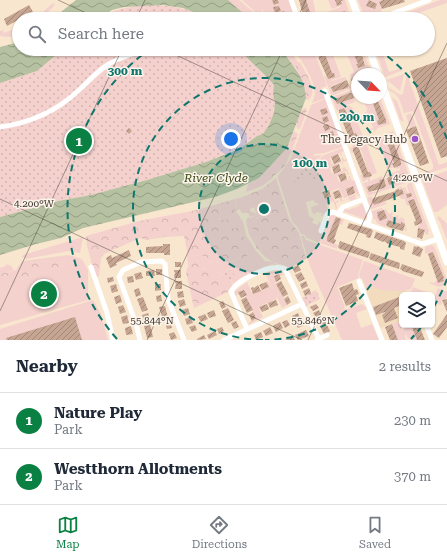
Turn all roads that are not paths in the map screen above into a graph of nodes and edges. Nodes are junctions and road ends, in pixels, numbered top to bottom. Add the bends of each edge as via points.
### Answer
1 (291, 0) edge
2 (352, 0) edge
3 (429, 0) edge
4 (295, 12) edge
5 (356, 12) edge
6 (397, 12) edge
7 (129, 56) edge
8 (372, 56) edge
9 (376, 68) edge
10 (325, 91) dead end
11 (387, 99) edge
12 (0, 127) edge
13 (364, 199) junction
14 (338, 214) junction
15 (368, 224) junction
16 (321, 232) dead end
17 (438, 239) junction
18 (447, 262) edge
19 (91, 267) dead end
20 (360, 281) dead end
21 (302, 304) junction
22 (427, 328) edge
23 (247, 329) junction
24 (327, 335) dead end
25 (113, 340) edge
26 (140, 340) edge
27 (184, 340) edge
28 (224, 340) edge
29 (318, 340) edge
30 (382, 340) edge
31 (432, 340) edge

1 - 4 street
2 - 5 street
3 - 6 street
7 - 12 street via 109,64 67,101 40,117
8 - 9 street
10 - 13 street
11 - 17 street
13 - 14 street via 343,207
13 - 15 street via 370,217
14 - 15 street
14 - 16 street via 329,212
15 - 17 street via 422,244
17 - 18 street
19 - 25 street via 107,313
20 - 30 street
21 - 23 street
21 - 23 street via 286,270 272,268 257,273 238,284 231,292
21 - 29 street
22 - 31 street
23 - 28 street
24 - 29 street
26 - 27 street via 119,277 123,270 141,262 162,261 165,264 168,299

